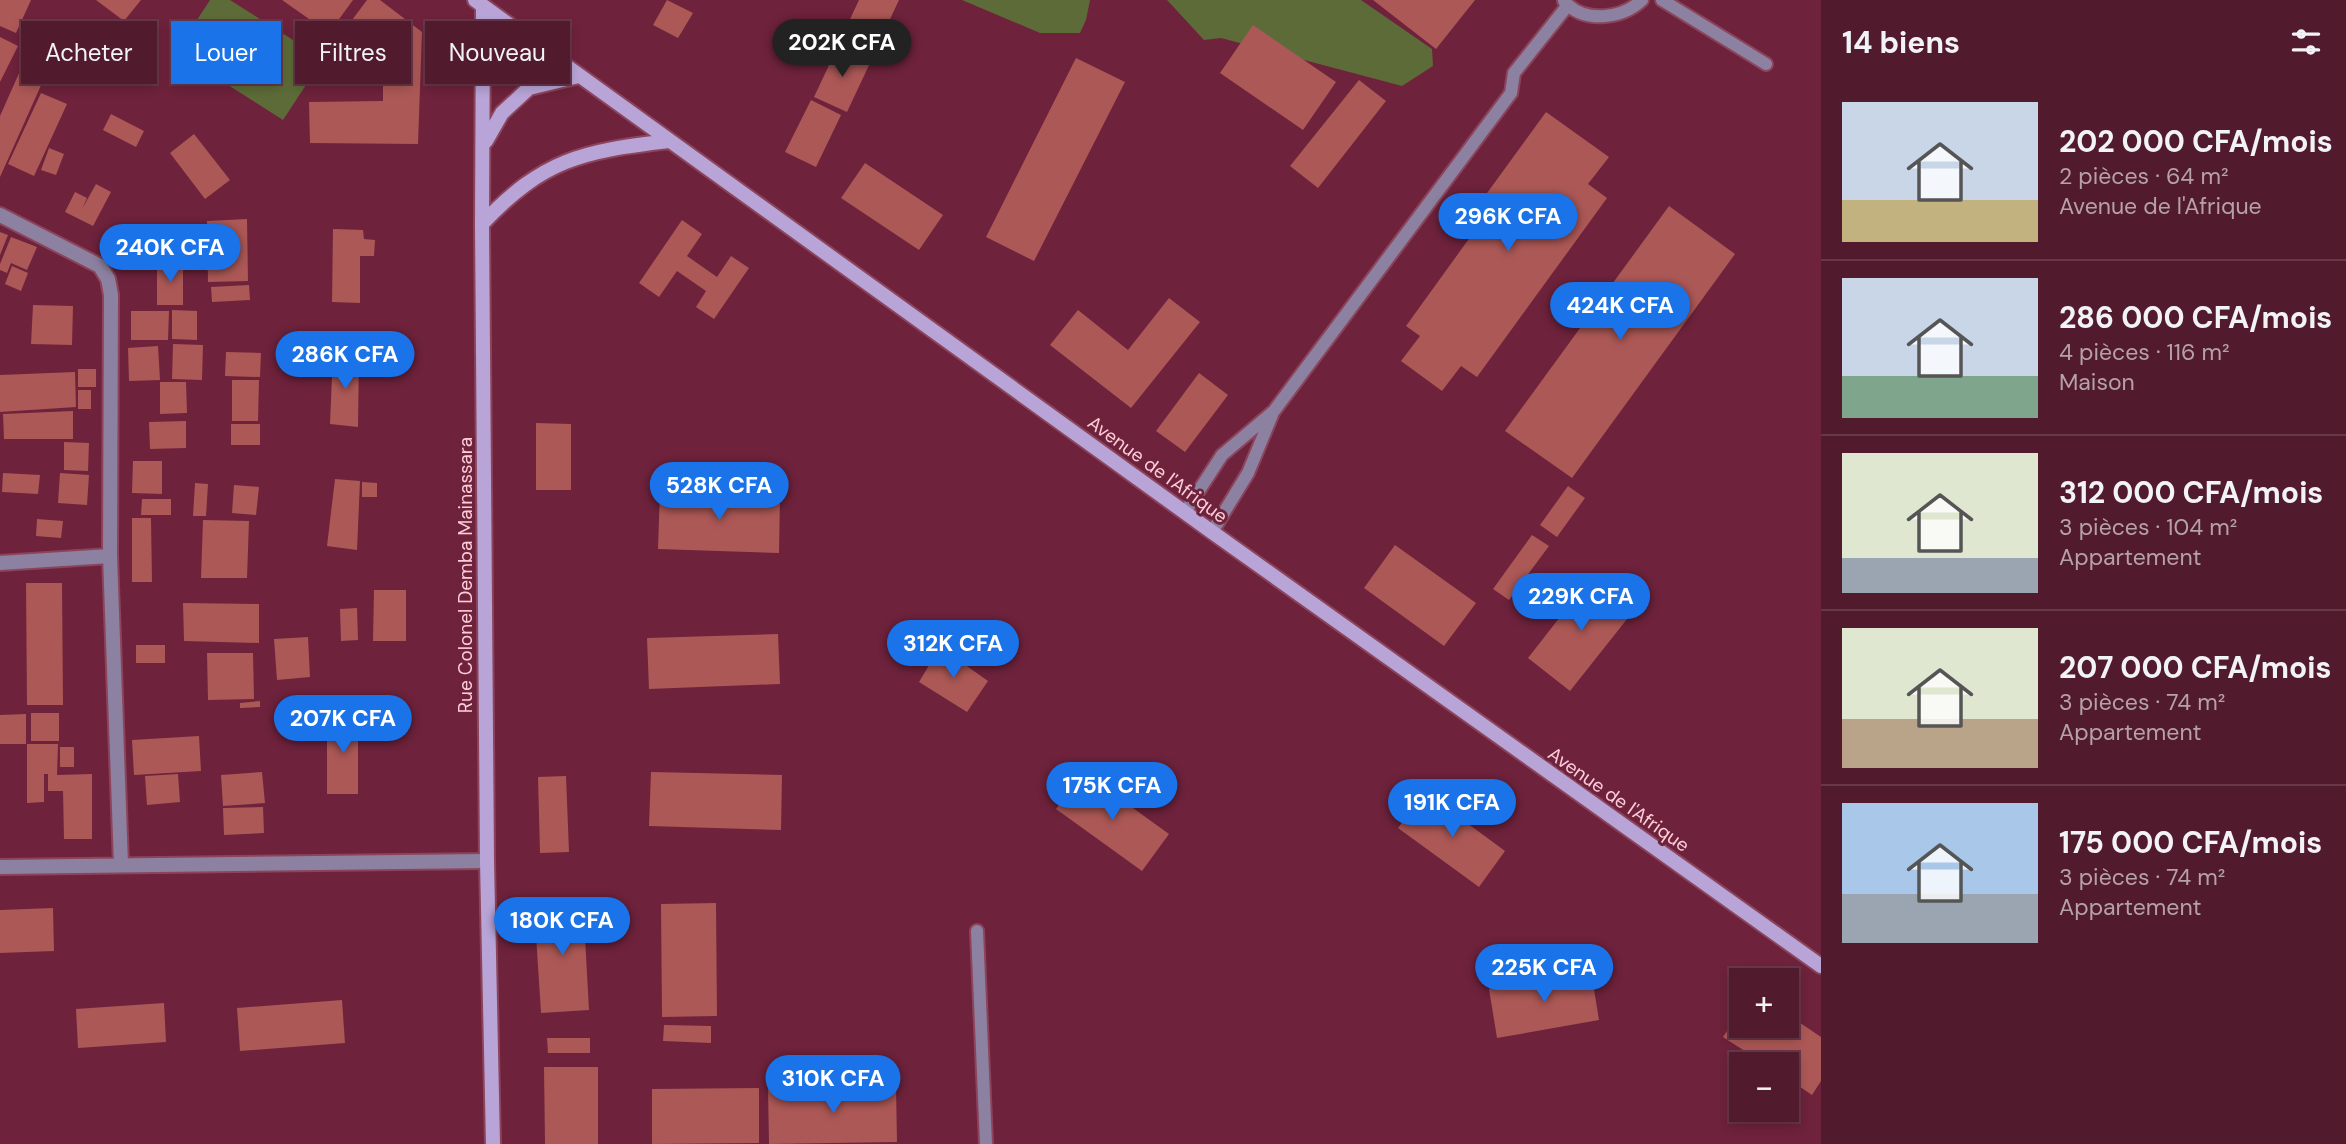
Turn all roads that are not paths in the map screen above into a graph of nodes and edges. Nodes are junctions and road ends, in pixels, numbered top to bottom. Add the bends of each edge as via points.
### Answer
1 (1642, 0) edge
2 (1662, 0) edge
3 (479, 3) edge
4 (1566, 3) edge
5 (1766, 64) dead end
6 (579, 76) junction
7 (669, 141) junction
8 (484, 148) junction
9 (0, 215) edge
10 (482, 224) junction
11 (1273, 411) junction
12 (1185, 512) junction
13 (1212, 532) junction
14 (110, 556) junction
15 (0, 563) edge
16 (487, 861) junction
17 (121, 865) junction
18 (0, 867) edge
19 (977, 932) dead end
20 (1821, 966) edge
21 (493, 1144) edge
22 (986, 1144) edge

1 - 4 lane via 1612,16 1589,15
2 - 5 lane
3 - 6 main road, Avenue de l'Afrique
3 - 8 main road, Rue Colonel Demba Mainassara
4 - 11 lane via 1514,73 1511,93
6 - 7 main road, Avenue de l'Afrique
6 - 8 main road via 529,88 502,113
7 - 10 main road via 570,159 524,184
7 - 12 main road, Avenue de l'Afrique
8 - 10 main road, Rue Colonel Demba Mainassara
9 - 14 street via 100,266 108,279
10 - 16 main road, Rue Colonel Demba Mainassara
11 - 12 lane via 1222,455
11 - 13 lane via 1248,473
12 - 13 main road, Avenue de l'Afrique
13 - 20 main road, Avenue de l'Afrique
14 - 15 street
14 - 17 street
16 - 17 street
16 - 21 main road, Rue Colonel Demba Mainassara
17 - 18 street
19 - 22 lane

